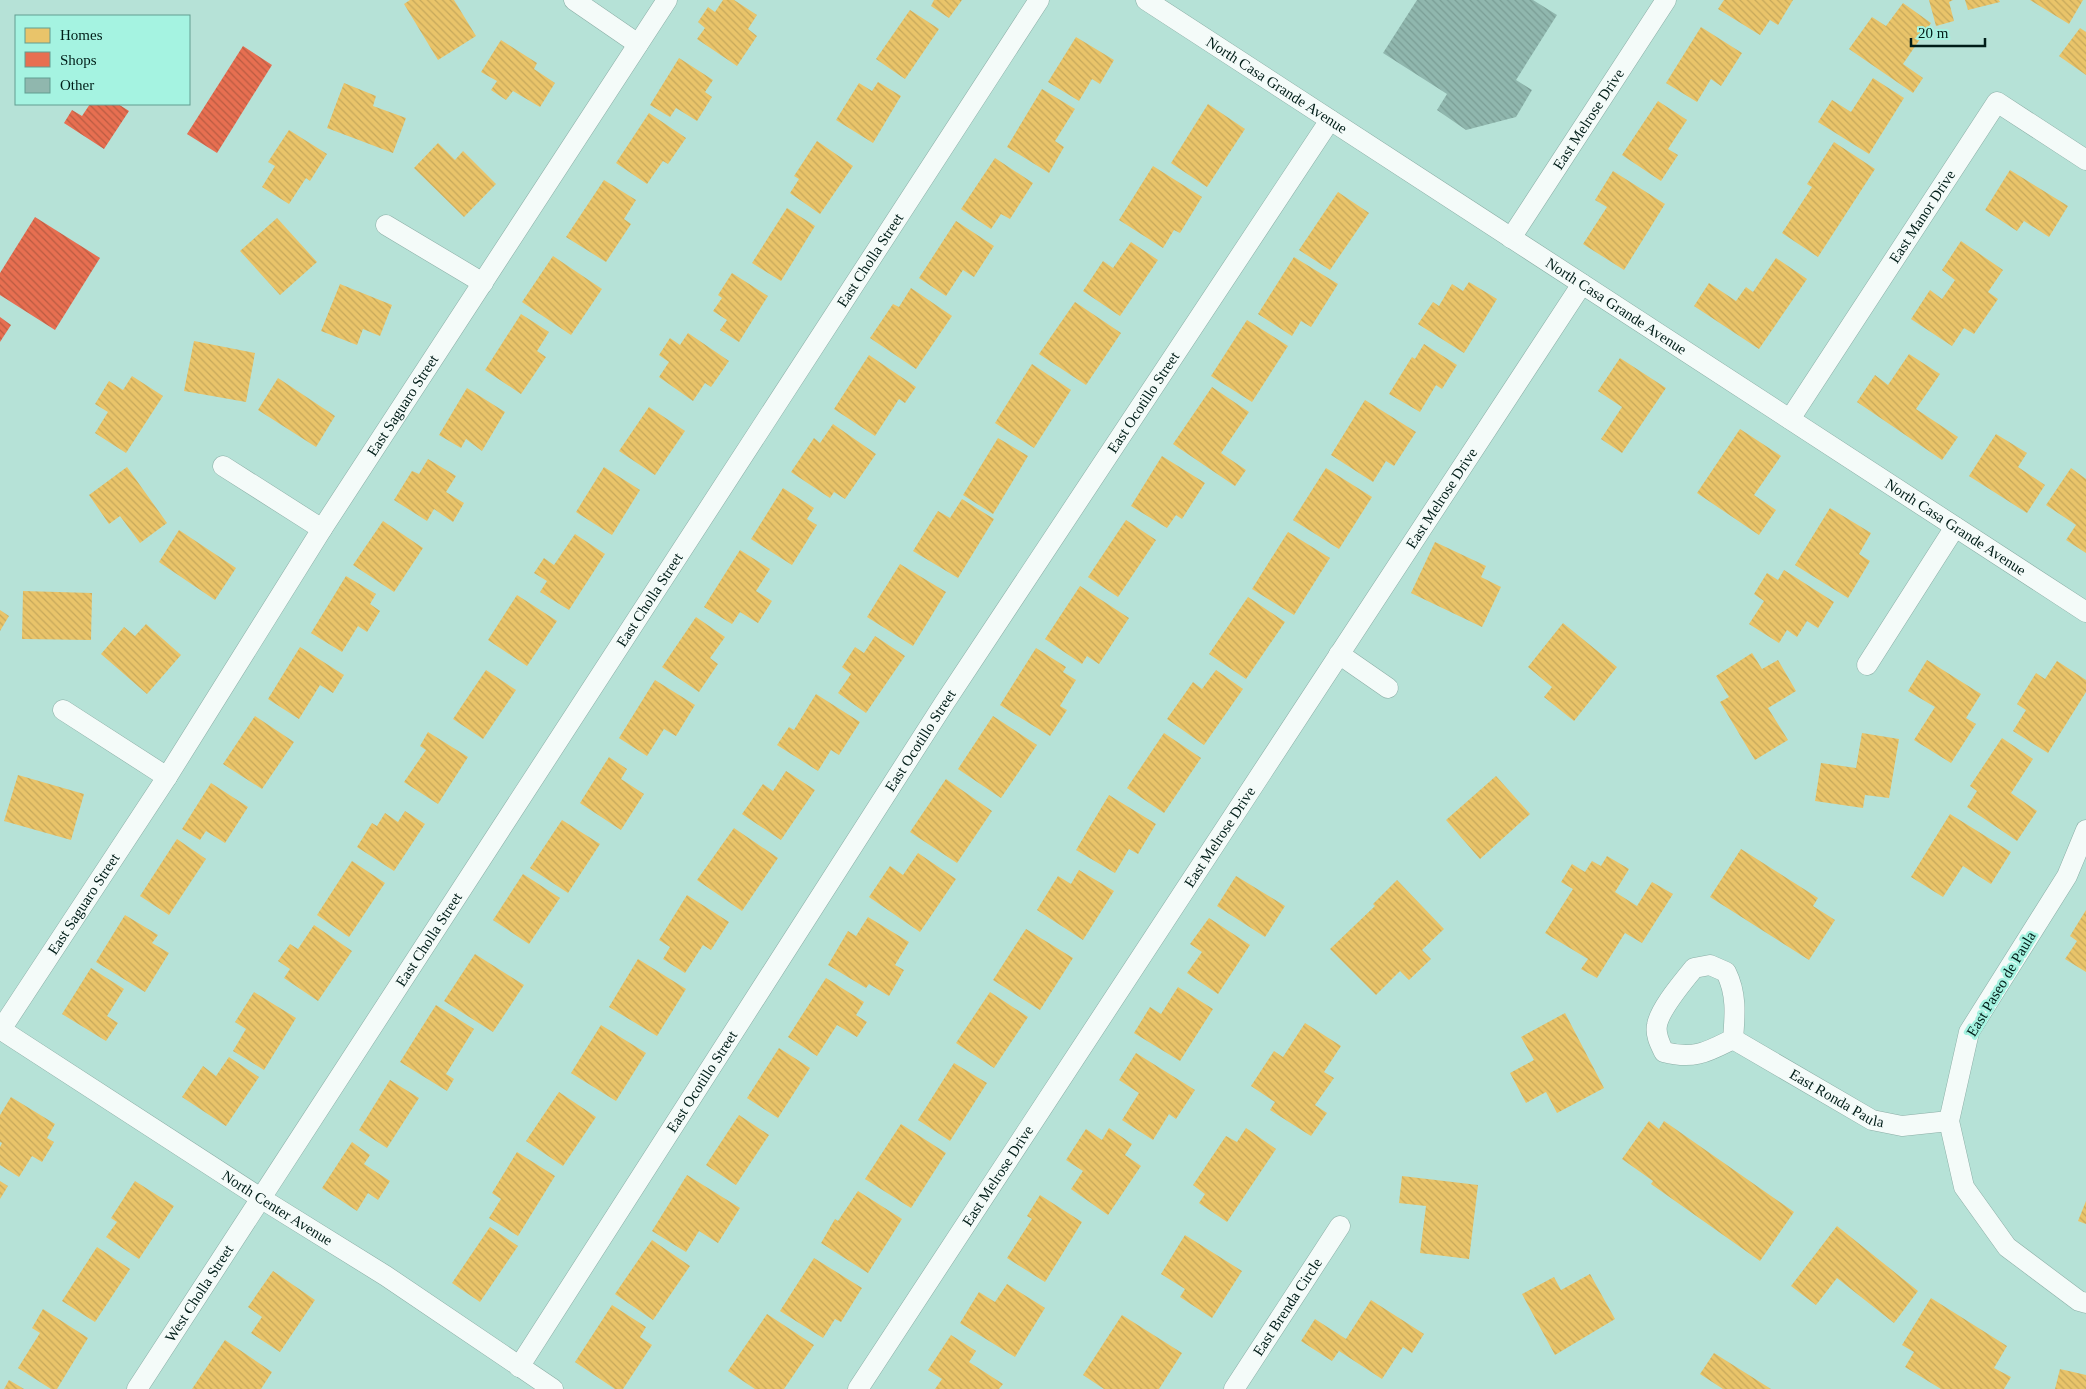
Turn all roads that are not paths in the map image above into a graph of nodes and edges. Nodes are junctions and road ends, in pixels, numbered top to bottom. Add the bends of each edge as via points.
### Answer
1 (574, 0) edge
2 (667, 0) edge
3 (1039, 0) edge
4 (1146, 0) edge
5 (1666, 0) edge
6 (638, 44) junction
7 (1330, 120) junction
8 (2086, 160) edge
9 (386, 225) dead end
10 (1511, 238) junction
11 (483, 283) junction
12 (1582, 284) junction
13 (1790, 420) junction
14 (223, 466) dead end
15 (1955, 527) junction
16 (322, 530) junction
17 (2086, 612) edge
18 (1339, 654) junction
19 (1867, 665) dead end
20 (1388, 688) dead end
21 (63, 710) dead end
22 (167, 777) junction
23 (2086, 830) edge
24 (0, 1030) edge
25 (1733, 1039) junction
26 (1949, 1121) junction
27 (262, 1199) junction
28 (1340, 1226) dead end
29 (2086, 1302) edge
30 (519, 1367) junction
31 (138, 1389) edge
32 (553, 1389) edge
33 (858, 1389) edge
34 (1234, 1389) edge

1 - 6 street
2 - 6 street, East Saguaro Street
3 - 27 street, East Cholla Street
4 - 7 street, North Casa Grande Avenue
5 - 10 street, East Melrose Drive
6 - 11 street, East Saguaro Street
7 - 10 street, North Casa Grande Avenue
7 - 30 street, East Ocotillo Street via 945,702
8 - 13 street, East Manor Drive via 1997,102
9 - 11 street
10 - 12 street, North Casa Grande Avenue
11 - 16 street, East Saguaro Street
12 - 13 street, North Casa Grande Avenue
12 - 18 street, East Melrose Drive
13 - 15 street, North Casa Grande Avenue
14 - 16 street
15 - 17 street, North Casa Grande Avenue
15 - 19 street
16 - 22 street, East Saguaro Street
18 - 20 street
18 - 33 street, East Melrose Drive
21 - 22 street
22 - 24 street, East Saguaro Street
23 - 26 street, East Paseo de Paula via 2067,876 1969,1032
24 - 27 street, North Center Avenue
25 - 25 street via 1733,986 1726,972 1710,965 1694,968 1657,1025 1658,1039 1664,1052 1681,1057 1704,1054
25 - 26 street, East Ronda Paula via 1872,1120 1902,1126
26 - 29 street, East Paseo de Paula via 1964,1187 2008,1247 2079,1301
27 - 30 street, North Center Avenue via 386,1276
27 - 31 street, West Cholla Street
28 - 34 street, East Brenda Circle
30 - 32 street, North Center Avenue

